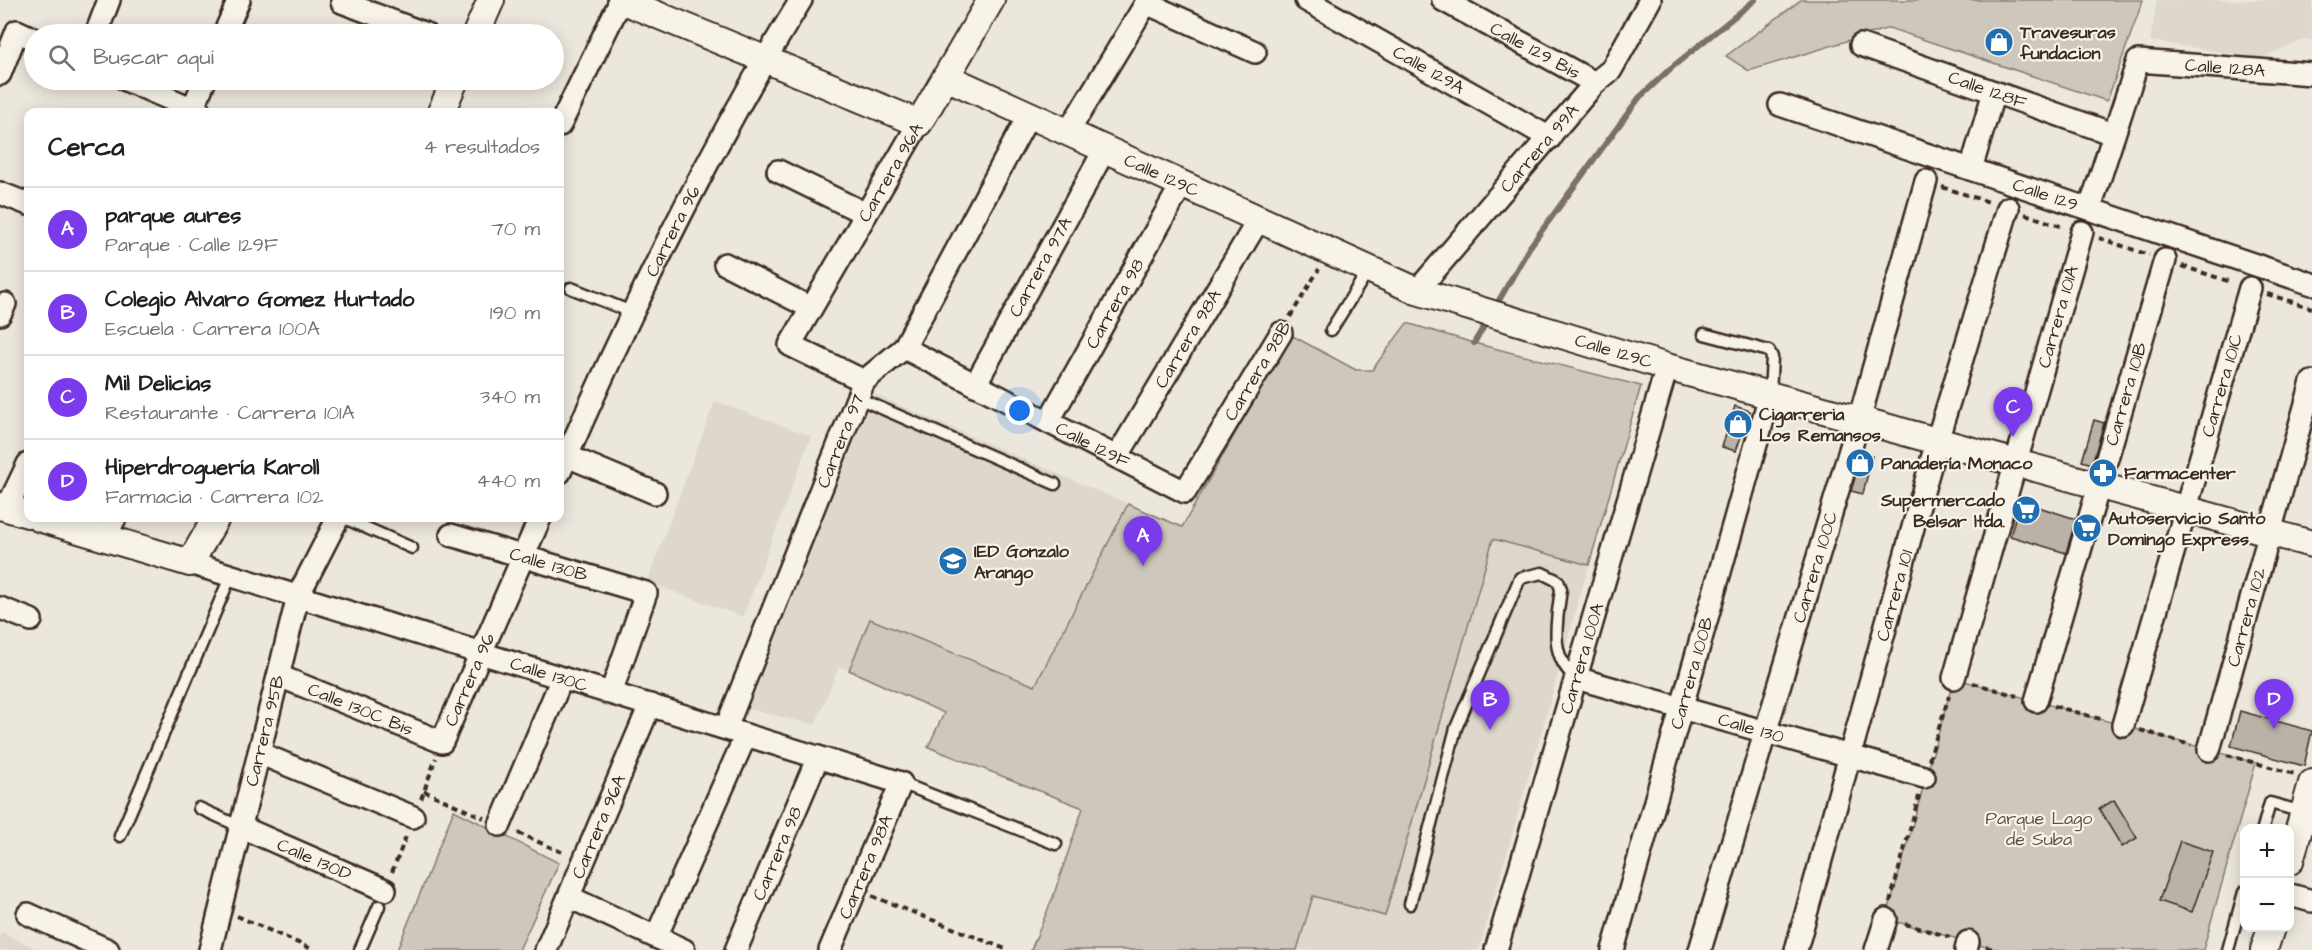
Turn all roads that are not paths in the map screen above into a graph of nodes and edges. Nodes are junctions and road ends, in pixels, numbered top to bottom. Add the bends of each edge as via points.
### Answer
1 (109, 0) edge
2 (239, 0) edge
3 (491, 0) edge
4 (621, 0) edge
5 (801, 0) edge
6 (991, 0) edge
7 (1306, 0) edge
8 (1443, 0) edge
9 (1650, 0) edge
10 (1147, 1) edge
11 (342, 2) dead end
12 (651, 5) edge
13 (100, 24) edge
14 (228, 24) edge
15 (400, 24) edge
16 (480, 24) edge
17 (24, 34) edge
18 (1861, 45) dead end
19 (1256, 52) dead end
20 (764, 59) junction
21 (0, 74) edge
22 (2312, 74) edge
23 (946, 77) junction
24 (1595, 83) junction
25 (148, 90) edge
26 (201, 90) edge
27 (451, 90) edge
28 (1994, 92) junction
29 (1780, 105) dead end
30 (187, 108) edge
31 (195, 108) edge
32 (443, 108) edge
33 (1029, 115) junction
34 (564, 117) edge
35 (919, 123) junction
36 (1068, 132) junction
37 (2113, 134) junction
38 (1550, 138) junction
39 (1105, 149) junction
40 (1971, 169) junction
41 (778, 171) dead end
42 (1926, 181) road end
43 (1182, 184) junction
44 (0, 193) edge
45 (24, 202) edge
46 (2008, 208) road end
47 (2090, 208) junction
48 (866, 214) junction
49 (1259, 219) junction
50 (2082, 232) road end
51 (2165, 260) road end
52 (725, 264) dead end
53 (1369, 269) junction
54 (2312, 284) edge
55 (571, 288) dead end
56 (2250, 288) road end
57 (1417, 291) junction
58 (811, 308) junction
59 (634, 313) junction
60 (1331, 330) dead end
61 (1281, 333) road end
62 (1704, 334) dead end
63 (904, 348) junction
64 (1667, 367) junction
65 (2312, 382) edge
66 (975, 385) junction
67 (861, 390) junction
68 (1770, 396) junction
69 (1859, 420) junction
70 (1048, 422) junction
71 (1937, 441) junction
72 (564, 457) edge
73 (1117, 457) junction
74 (564, 462) edge
75 (2015, 462) junction
76 (24, 475) edge
77 (1055, 484) dead end
78 (2099, 485) junction
79 (1185, 492) joint
80 (656, 493) dead end
81 (12, 509) edge
82 (2186, 509) junction
83 (71, 522) edge
84 (214, 522) edge
85 (336, 522) edge
86 (353, 522) edge
87 (538, 522) edge
88 (110, 527) edge
89 (2270, 532) junction
90 (451, 535) dead end
91 (2312, 543) edge
92 (412, 548) dead end
93 (523, 556) junction
94 (190, 563) junction
95 (231, 575) junction
96 (298, 596) junction
97 (0, 608) edge
98 (32, 620) dead end
99 (482, 653) junction
100 (279, 676) junction
101 (562, 678) junction
102 (1576, 678) junction
103 (1954, 678) dead end
104 (611, 693) junction
105 (2036, 701) dead end
106 (650, 705) junction
107 (1682, 708) junction
108 (2123, 725) dead end
109 (736, 732) junction
110 (1765, 732) junction
111 (442, 742) joint
112 (2209, 750) dead end
113 (259, 753) junction
114 (1851, 756) junction
115 (818, 757) junction
116 (1924, 777) dead end
117 (901, 783) junction
118 (2312, 783) edge
119 (199, 808) dead end
120 (2303, 812) junction
121 (413, 817) dead end
122 (2264, 824) edge
123 (500, 825) dead end
124 (241, 827) junction
125 (120, 836) dead end
126 (1056, 844) dead end
127 (2294, 844) edge
128 (2294, 896) edge
129 (568, 897) junction
130 (382, 898) joint
131 (2312, 901) edge
132 (1410, 904) dead end
133 (2240, 906) edge
134 (28, 914) dead end
135 (1886, 919) road end
136 (2269, 932) edge
137 (656, 937) junction
138 (108, 950) edge
139 (210, 950) edge
140 (360, 950) edge
141 (546, 950) edge
142 (684, 950) edge
143 (736, 950) edge
144 (830, 950) edge
145 (1496, 950) edge
146 (1613, 950) edge
147 (1700, 950) edge
148 (1796, 950) edge
149 (1876, 950) edge
150 (2228, 950) edge
151 (2264, 950) edge

1 - 13 street
2 - 14 street
3 - 16 street
4 - 12 street
4 - 34 street
5 - 20 street, Carrera 96
6 - 23 street, Carrera 96A
7 - 38 street, Calle 129A
8 - 24 street, Calle 129 Bis
9 - 24 street, Carrera 99A via 1611,69
10 - 19 street
10 - 36 street
11 - 15 street
12 - 20 street
17 - 21 street via 18,31
18 - 28 street, Calle 128F
20 - 35 street
20 - 59 street, Carrera 96
22 - 37 street, Calle 128A via 2139,61
23 - 33 street, Calle 129C
23 - 35 street, Carrera 96A
24 - 38 street, Carrera 99A
25 - 30 street
26 - 31 street
27 - 32 street
28 - 37 street, Calle 128F
28 - 40 street
29 - 40 street, Calle 129
33 - 36 street, Calle 129C
33 - 63 street, Carrera 97
35 - 48 street, Carrera 96A
36 - 39 street, Calle 129C
37 - 47 street
38 - 57 street, Carrera 99A
39 - 43 street, Calle 129C
39 - 66 street, Carrera 97A
40 - 47 street, Calle 129
41 - 48 street
42 - 69 street, Carrera 100C
43 - 49 street, Calle 129C
43 - 70 street, Carrera 98
44 - 45 street
46 - 71 street, Carrera 101
47 - 54 street, Calle 129
48 - 58 street, Carrera 96A
49 - 53 street, Calle 129C
49 - 73 street, Carrera 98A
50 - 75 street, Carrera 101A
51 - 78 street, Carrera 101B
52 - 58 street
53 - 57 street, Calle 129C
53 - 60 lane
55 - 59 lane
56 - 82 street, Carrera 101C
57 - 64 street, Calle 129C
58 - 67 street, Carrera 96A via 790,345
59 - 72 street, Carrera 96
61 - 79 street, Carrera 98B
62 - 68 lane via 1769,351
63 - 66 street, Calle 129F
63 - 67 street, Carrera 97
64 - 68 street, Calle 129C
64 - 102 street, Carrera 100A
65 - 89 street, Carrera 102
66 - 70 street, Calle 129F
67 - 77 lane
67 - 109 street, Carrera 97
68 - 69 street, Calle 129C
68 - 107 street, Carrera 100B
69 - 71 street, Calle 129C
69 - 110 street, Carrera 100C
70 - 73 street, Calle 129F
71 - 75 street, Calle 129C
71 - 114 street, Carrera 101
73 - 79 street, Calle 129F
74 - 80 street
75 - 78 street, Calle 129C
75 - 103 street, Carrera 101A
76 - 81 street
78 - 82 street, Calle 129C
78 - 105 street, Carrera 101B
82 - 89 street, Calle 129C
82 - 108 street, Carrera 101C
83 - 88 street, Calle 130C
84 - 94 street
85 - 96 street, Carrera 95B
86 - 92 lane
87 - 93 street, Carrera 96
88 - 94 street, Calle 130C
89 - 91 street, Calle 129C
89 - 112 street, Carrera 102
90 - 93 street, Calle 130B
93 - 99 street, Carrera 96
93 - 104 street, Calle 130B via 646,592
94 - 95 street, Calle 130C
95 - 96 street, Calle 130C
95 - 125 lane
96 - 99 street, Calle 130C
96 - 100 street, Carrera 95B
97 - 98 street
99 - 101 street, Calle 130C
99 - 111 street, Carrera 96
100 - 111 street, Calle 130C Bis
100 - 113 street, Carrera 95B
101 - 104 street, Calle 130C
101 - 123 street
102 - 107 street, Calle 130
102 - 132 lane via 1565,669 1556,646 1561,589 1558,581 1542,573 1520,578 1455,728
102 - 145 street, Carrera 100A
104 - 106 street, Calle 130C
106 - 109 street, Calle 130C
106 - 129 street, Carrera 96A
107 - 110 street, Calle 130
107 - 146 street, Carrera 100B
109 - 115 street, Calle 130C
109 - 137 street, Carrera 97
110 - 114 street, Calle 130
110 - 147 street, Carrera 100C
113 - 121 street
113 - 124 street, Carrera 95B
114 - 116 street, Calle 130
114 - 148 street, Carrera 101
115 - 117 street, Calle 130C
115 - 143 street, Carrera 98
117 - 126 lane, Calle 130C
117 - 144 street, Carrera 98A
118 - 120 street
119 - 124 lane
120 - 122 lane via 2270,803
120 - 127 street
124 - 130 street, Calle 130D
124 - 139 street, Carrera 95B
128 - 131 street
129 - 137 street
129 - 141 street, Carrera 96A
130 - 140 lane
133 - 150 lane
134 - 138 street
135 - 149 street
136 - 151 street
137 - 142 street

